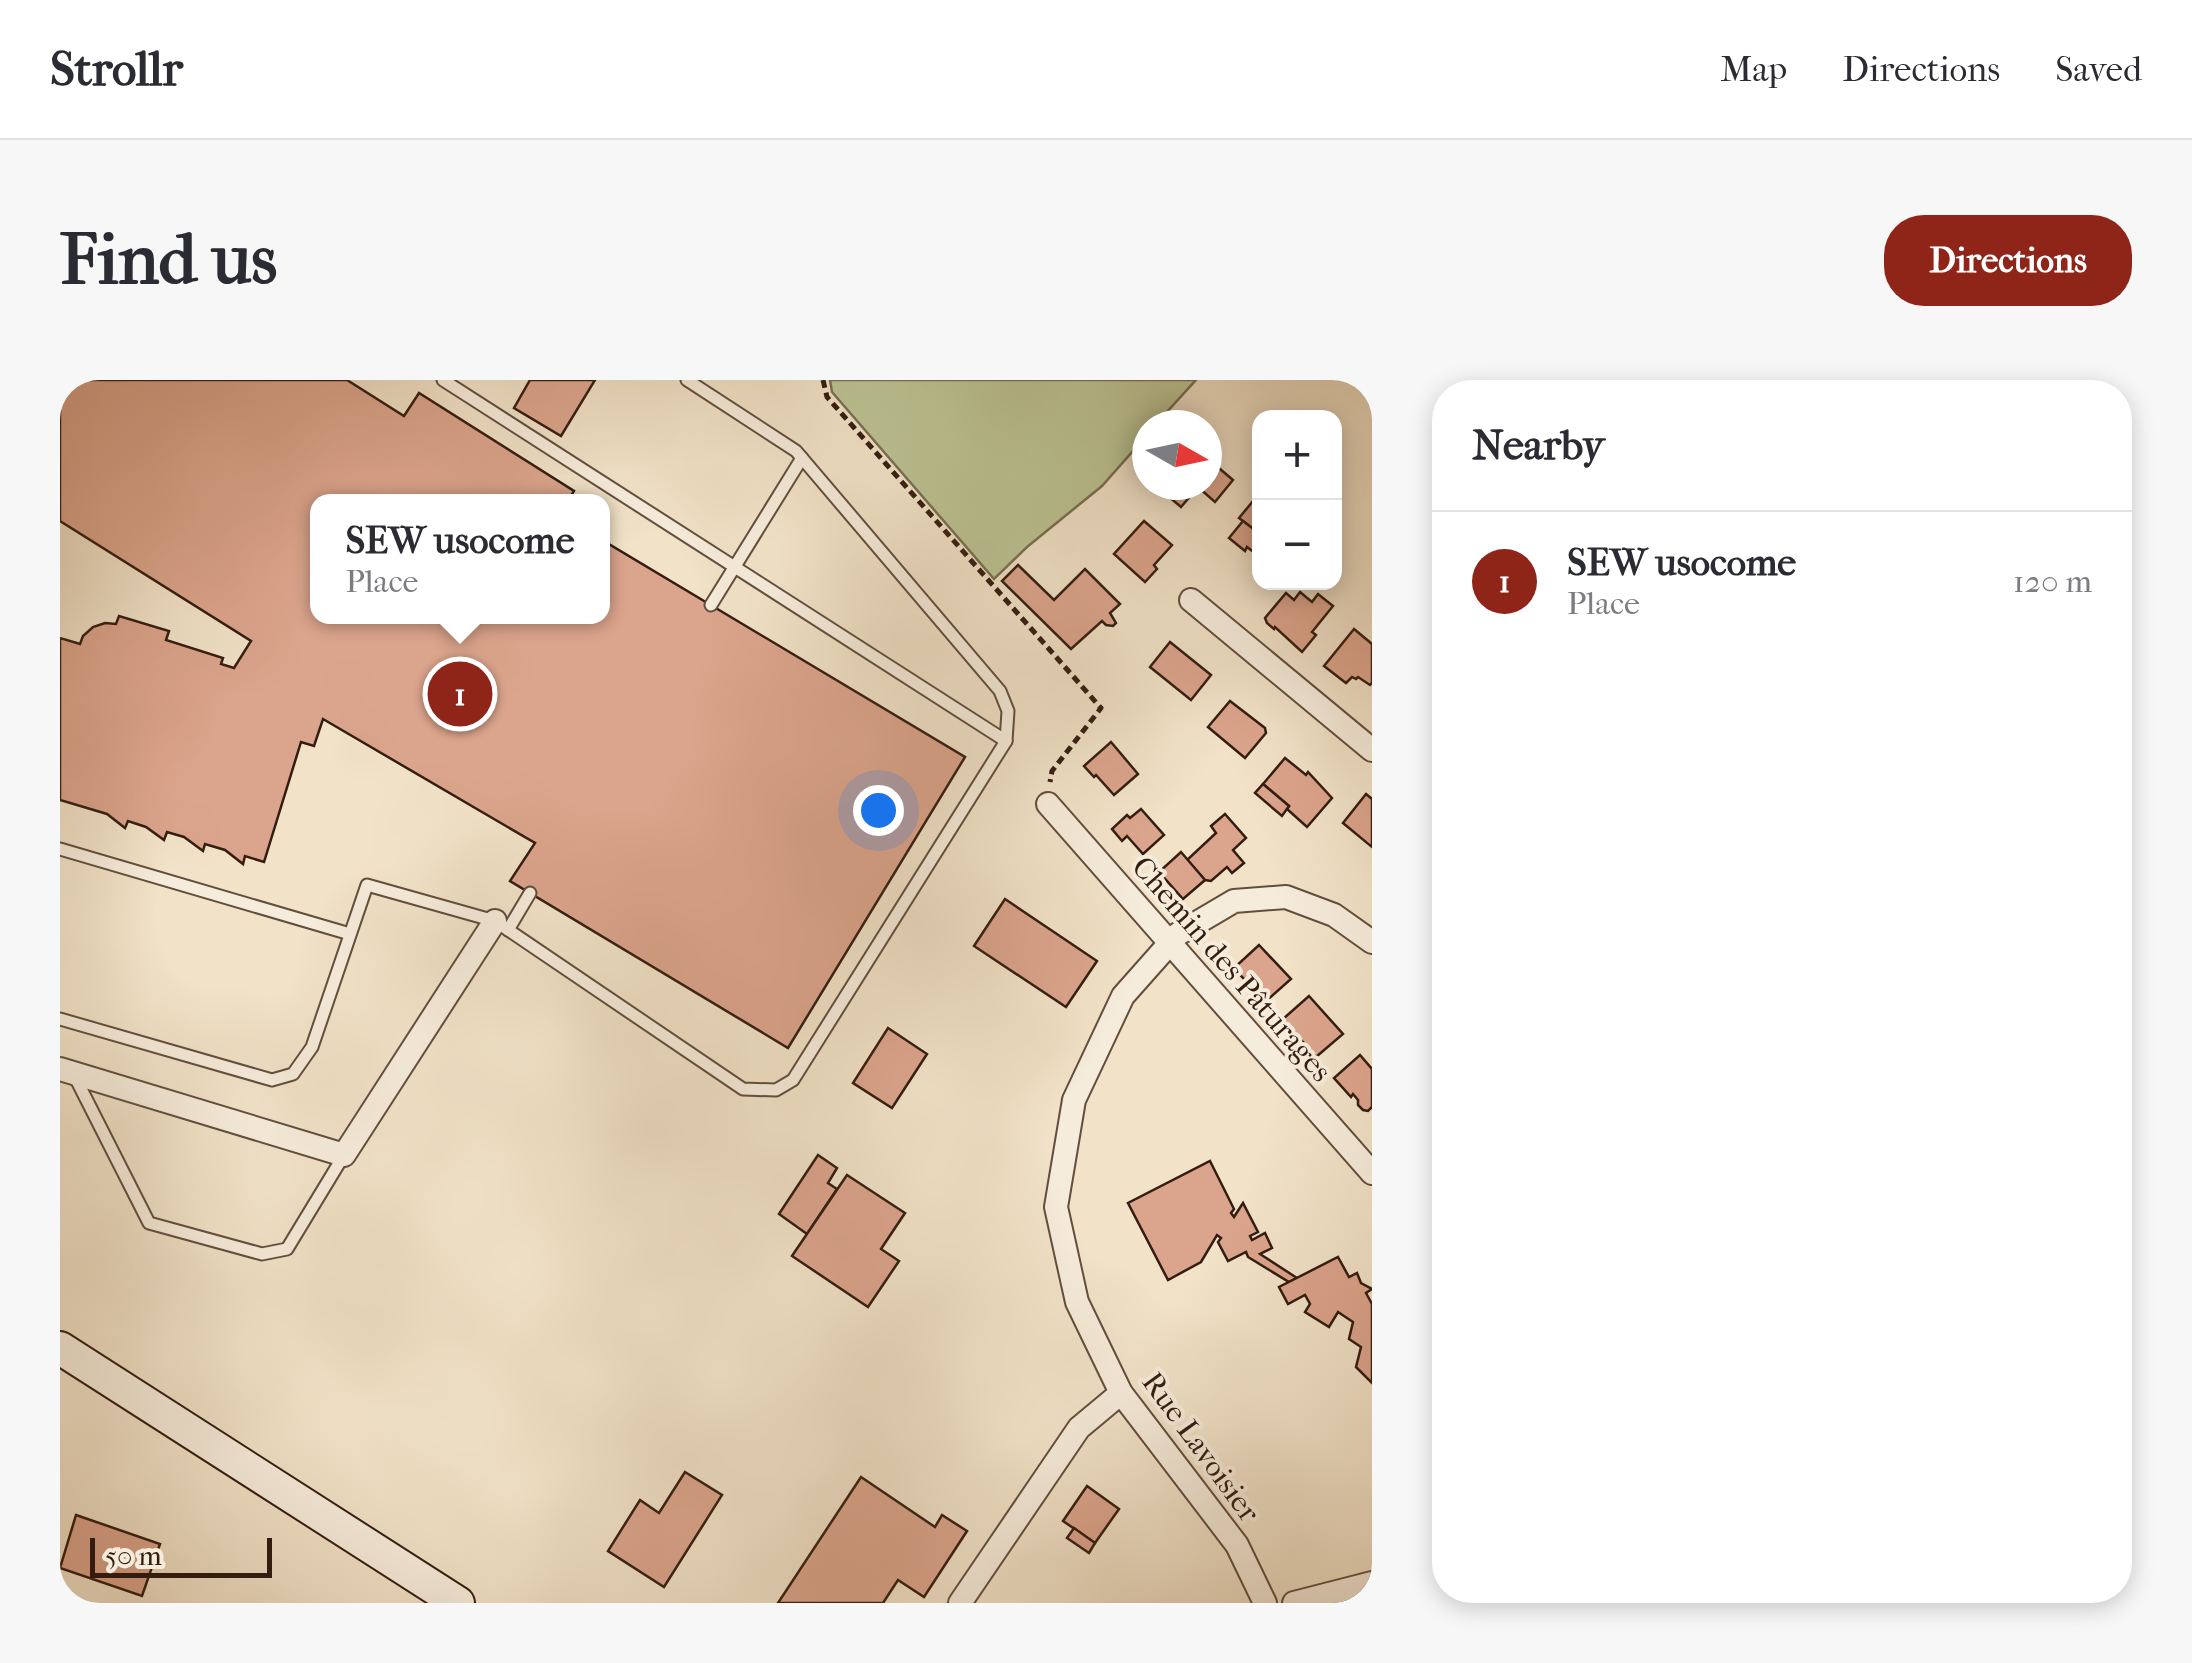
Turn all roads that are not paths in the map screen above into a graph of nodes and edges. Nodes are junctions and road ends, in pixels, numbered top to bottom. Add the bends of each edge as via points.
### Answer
1 (443, 380) edge
2 (687, 380) edge
3 (802, 458) junction
4 (734, 567) junction
5 (1191, 600) dead end
6 (711, 605) dead end
7 (1006, 741) junction
8 (1372, 750) edge
9 (1048, 804) road end
10 (60, 849) edge
11 (530, 893) dead end
12 (502, 926) junction
13 (350, 934) junction
14 (1372, 942) edge
15 (1170, 943) junction
16 (60, 1019) edge
17 (67, 1071) edge
18 (344, 1156) junction
19 (1372, 1172) edge
20 (60, 1348) edge
21 (1121, 1393) junction
22 (1372, 1584) edge
23 (458, 1603) edge
24 (960, 1603) edge
25 (1265, 1603) edge
26 (1294, 1603) edge

1 - 4 lane
2 - 3 lane
3 - 4 lane
3 - 7 lane via 1000,691 1008,711
4 - 6 lane
4 - 7 lane
5 - 8 street
7 - 12 lane via 792,1080 776,1090 742,1088
9 - 15 street, Chemin des Pâturages
10 - 13 lane
11 - 12 lane
12 - 13 lane via 367,885
12 - 18 street
13 - 16 lane via 312,1047 293,1074 272,1080
14 - 15 street, Rue Lavoisier via 1334,916 1286,897 1234,901
15 - 19 street, Chemin des Pâturages
15 - 21 street, Rue Lavoisier via 1123,996 1074,1100 1056,1208 1077,1302
17 - 18 street
17 - 18 lane via 149,1222 262,1254 287,1249
20 - 23 main road
21 - 24 street via 1079,1428
21 - 25 street, Rue Lavoisier via 1237,1546
22 - 26 street

